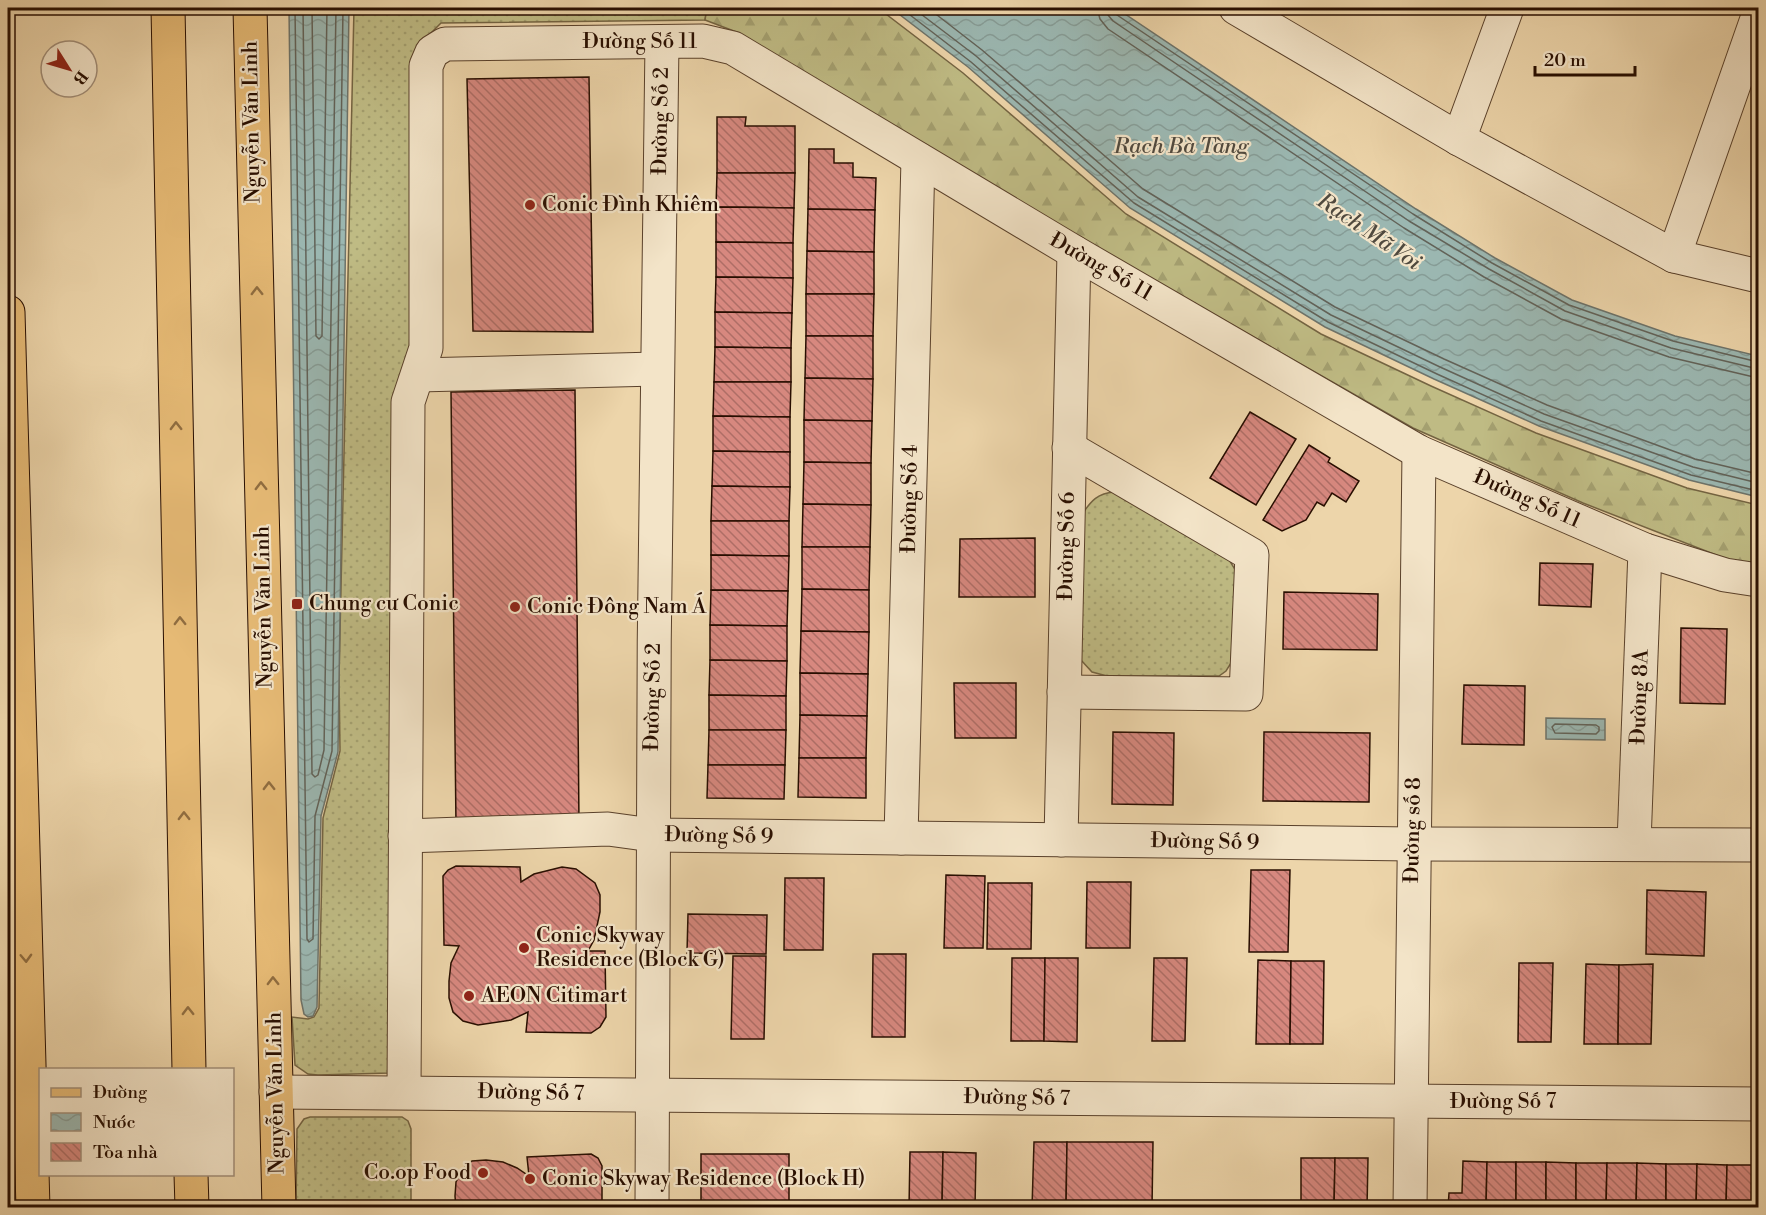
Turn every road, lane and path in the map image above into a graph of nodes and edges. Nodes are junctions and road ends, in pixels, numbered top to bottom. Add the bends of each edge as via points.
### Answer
1 (168, 8) edge
2 (250, 8) edge
3 (1236, 8) edge
4 (1507, 8) edge
5 (1758, 16) edge
6 (662, 42) junction
7 (1459, 139) junction
8 (918, 159) junction
9 (1074, 252) junction
10 (1674, 256) junction
11 (1758, 276) edge
12 (8, 312) edge
13 (656, 369) junction
14 (418, 375) junction
15 (1069, 448) junction
16 (1419, 452) junction
17 (1645, 550) junction
18 (1758, 580) edge
19 (1064, 692) junction
20 (652, 835) junction
21 (405, 836) junction
22 (901, 838) junction
23 (1061, 840) junction
24 (1634, 843) junction
25 (1413, 844) junction
26 (1758, 845) edge
27 (189, 1068) edge
28 (276, 1092) junction
29 (404, 1092) junction
30 (652, 1094) junction
31 (1410, 1101) junction
32 (1758, 1104) edge
33 (19, 1105) edge
34 (191, 1176) edge
35 (33, 1208) edge
36 (192, 1208) edge
37 (279, 1208) edge
38 (652, 1208) edge
39 (1410, 1208) edge

27 -> 1 main road
28 -> 2 main road, Nguyễn Văn Linh
3 - 7 street
4 - 7 street
5 - 10 street
6 - 8 street, Đường Số 11 via 703,41 733,48
6 - 13 street, Đường Số 2
6 - 14 street, Đường Số 11 via 445,44 432,52 426,66 426,348
7 - 10 street
8 - 9 street, Đường Số 11
8 - 22 street, Đường Số 4
9 - 15 street, Đường Số 6
9 - 16 street, Đường Số 11
10 - 11 street
12 -> 33 main road
13 - 14 street
13 - 20 street, Đường Số 2
14 - 21 street via 408,402
15 - 19 street, Đường Số 6
15 - 19 street via 1252,555 1246,694
16 - 17 street, Đường Số 11
16 - 25 street, Đường số 8
17 - 18 street, Đường Số 11 via 1725,575
17 - 24 street, Đường 8A
19 - 23 street, Đường Số 6
20 - 21 street, Đường Số 9 via 608,829
20 - 22 street, Đường Số 9
20 - 30 street, Đường Số 2
21 - 29 street
22 - 23 street, Đường Số 9
23 - 25 street, Đường Số 9
24 - 25 street, Đường Số 9
24 - 26 street, Đường Số 9
25 - 31 street, Đường số 8
28 - 29 street, Đường Số 7
28 - 37 main road, Nguyễn Văn Linh
29 - 30 street, Đường Số 7
30 - 31 street, Đường Số 7
30 - 38 street, Đường Số 2
31 - 32 street, Đường Số 7
31 - 39 street, Đường số 8
33 - 35 main road
34 - 36 main road

